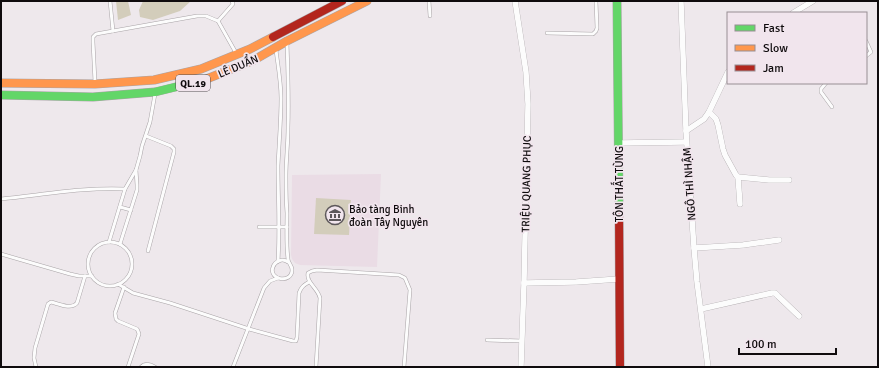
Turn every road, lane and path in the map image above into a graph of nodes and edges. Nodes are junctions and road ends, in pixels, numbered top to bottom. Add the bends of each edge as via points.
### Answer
1 (110, 1) edge
2 (232, 1) edge
3 (341, 1) edge
4 (367, 1) edge
5 (429, 1) edge
6 (515, 1) edge
7 (596, 1) edge
8 (617, 1) edge
9 (681, 1) edge
10 (813, 1) edge
11 (802, 11) edge
12 (430, 16) dead end
13 (218, 21) junction
14 (113, 31) junction
15 (547, 33) dead end
16 (287, 41) junction
17 (867, 42) edge
18 (276, 48) junction
19 (236, 55) junction
20 (867, 55) edge
21 (727, 74) edge
22 (154, 80) junction
23 (1, 83) edge
24 (95, 84) junction
25 (825, 84) edge
26 (155, 92) junction
27 (1, 95) edge
28 (281, 98) junction
29 (288, 98) junction
30 (832, 107) dead end
31 (709, 112) junction
32 (280, 128) junction
33 (288, 128) junction
34 (686, 131) junction
35 (146, 136) junction
36 (686, 142) junction
37 (619, 143) junction
38 (136, 170) junction
39 (278, 176) junction
40 (286, 176) junction
41 (738, 177) junction
42 (789, 180) dead end
43 (125, 189) junction
44 (1, 199) edge
45 (740, 204) dead end
46 (120, 207) junction
47 (131, 210) junction
48 (278, 226) junction
49 (287, 226) junction
50 (259, 227) dead end
51 (779, 240) dead end
52 (109, 242) junction
53 (120, 244) junction
54 (694, 248) junction
55 (148, 251) dead end
56 (1, 254) edge
57 (278, 261) junction
58 (288, 262) junction
59 (85, 276) junction
60 (92, 276) junction
61 (278, 278) junction
62 (619, 279) junction
63 (310, 282) junction
64 (524, 283) junction
65 (118, 284) junction
66 (124, 287) junction
67 (701, 309) junction
68 (799, 316) dead end
69 (249, 329) junction
70 (487, 340) dead end
71 (522, 341) junction
72 (36, 367) edge
73 (128, 367) edge
74 (141, 367) edge
75 (156, 367) edge
76 (233, 367) edge
77 (316, 367) edge
78 (404, 367) edge
79 (521, 367) edge
80 (620, 367) edge
81 (708, 367) edge

1 - 14 lane
2 - 13 lane via 233,4
3 - 19 main road, LÊ DUẨN / QL.19
4 - 16 main road, LÊ DUẨN / QL.19
5 - 12 lane
6 - 64 street, TRIỆU QUANG PHỤC via 526,72 528,104
7 - 15 lane via 597,28 593,34
8 - 37 main road, TÔN THẤT TÙNG
9 - 34 street, NGÔ THÌ NHẬM
10 - 11 street
13 - 14 lane via 198,16
13 - 19 lane
14 - 24 lane via 96,34 93,37
16 - 18 main road, LÊ DUẨN / QL.19
16 - 29 lane
17 - 20 lane via 871,52
18 - 26 main road, LÊ DUẨN / QL.19 via 254,60 204,80
18 - 28 lane
19 - 22 main road, LÊ DUẨN / QL.19 via 201,69
21 - 31 street
22 - 24 main road, LÊ DUẨN / QL.19
22 - 26 main road
23 - 24 main road, LÊ DUẨN / QL.19
25 - 30 lane via 821,92
26 - 27 main road, LÊ DUẨN / QL.19 via 93,97
26 - 35 lane
28 - 29 lane
28 - 32 lane
29 - 33 lane
31 - 34 street via 704,119
31 - 41 street via 716,120 725,155
32 - 33 lane
32 - 39 lane
33 - 40 lane
34 - 36 street, NGÔ THÌ NHẬM
35 - 38 lane
35 - 55 lane via 174,149
36 - 37 street
36 - 54 street, NGÔ THÌ NHẬM
37 - 62 main road, TÔN THẤT TÙNG
38 - 43 lane
38 - 47 lane via 138,185
39 - 40 lane
39 - 48 lane
40 - 49 lane
41 - 42 street
41 - 45 street
43 - 44 lane via 88,189
43 - 46 lane
46 - 47 lane
46 - 52 lane
47 - 53 lane
48 - 49 lane
48 - 50 lane
48 - 57 lane
49 - 58 lane
51 - 54 street
52 - 53 lane
52 - 60 lane via 94,248 90,255 88,263
53 - 65 lane via 130,253 132,269 129,276
54 - 67 street, NGÔ THÌ NHẬM
56 - 59 lane
57 - 58 lane
57 - 61 lane via 272,270
58 - 61 lane via 292,273 286,279
59 - 60 lane
59 - 72 lane via 76,306 51,302 48,304 35,348
60 - 65 lane via 99,284
61 - 69 lane via 270,281 264,288
62 - 64 street
62 - 80 main road, TÔN THẤT TÙNG
63 - 69 lane via 303,285 299,293 296,341
63 - 77 lane via 320,298
63 - 78 lane via 308,273 317,270 399,275 405,278 410,290
64 - 71 street, TRIỆU QUANG PHỤC
65 - 66 lane
66 - 69 lane via 133,293
66 - 73 lane via 115,313 116,319 137,329 139,334
67 - 68 street via 775,293
67 - 81 street, NGÔ THÌ NHẬM
69 - 76 lane
70 - 71 lane
71 - 79 street, TRIỆU QUANG PHỤC
74 - 75 lane via 149,364

